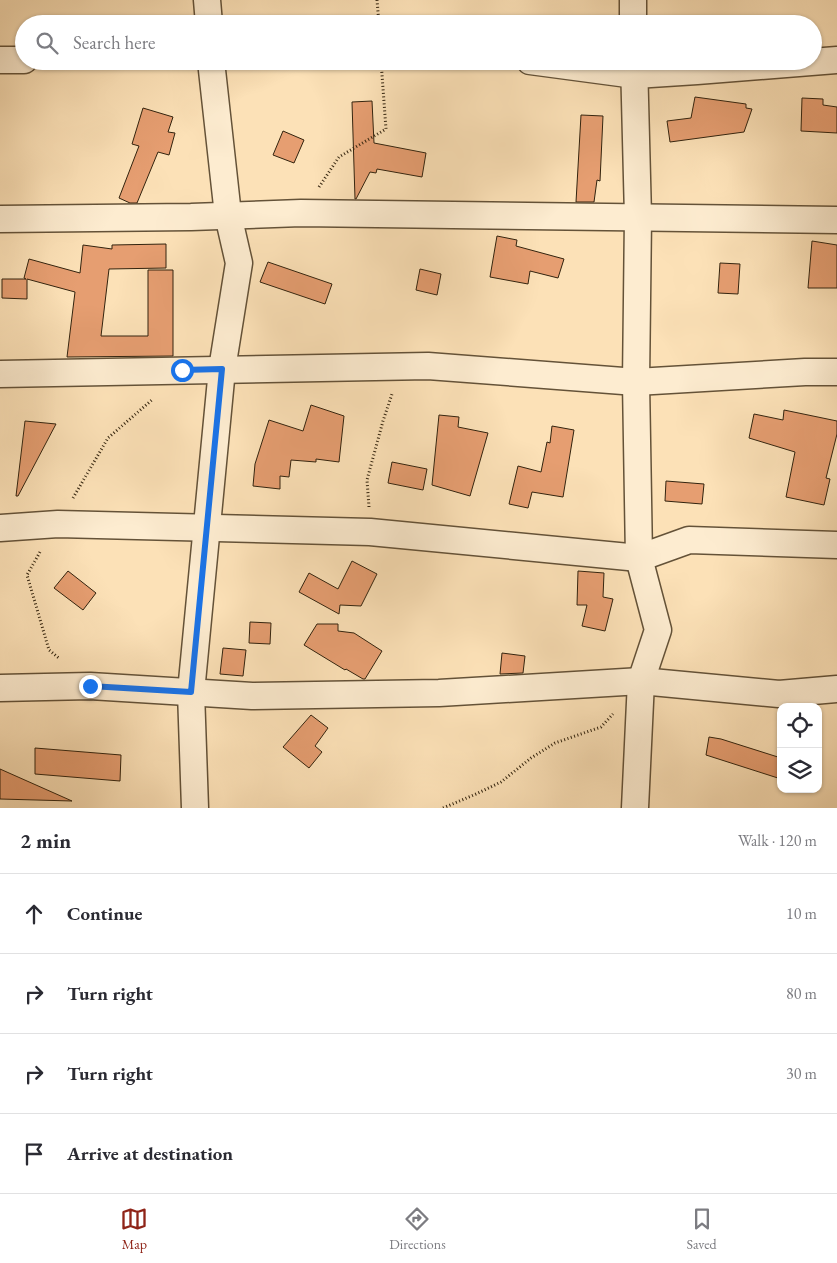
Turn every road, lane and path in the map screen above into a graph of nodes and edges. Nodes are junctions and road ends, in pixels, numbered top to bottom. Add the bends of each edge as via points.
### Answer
1 (207, 0) edge
2 (377, 0) edge
3 (633, 0) edge
4 (208, 15) edge
5 (378, 15) edge
6 (633, 15) edge
7 (0, 60) edge
8 (15, 60) edge
9 (837, 60) edge
10 (822, 61) edge
11 (211, 70) edge
12 (634, 70) edge
13 (676, 70) edge
14 (710, 70) edge
15 (228, 215) junction
16 (638, 217) junction
17 (0, 219) edge
18 (837, 220) edge
19 (428, 366) junction
20 (222, 369) junction
21 (837, 372) edge
22 (0, 374) edge
23 (636, 382) junction
24 (0, 528) edge
25 (207, 528) junction
26 (370, 532) junction
27 (837, 546) edge
28 (639, 558) junction
29 (641, 681) junction
30 (0, 688) edge
31 (837, 689) edge
32 (191, 692) junction
33 (195, 808) edge
34 (443, 808) edge
35 (635, 808) edge

1 - 4 street
2 - 5 path
3 - 6 street
7 - 8 street
9 - 10 street
11 - 15 street
12 - 16 street
13 - 14 street
15 - 16 street
15 - 17 street
15 - 20 street via 239,263
16 - 18 street
16 - 23 street
19 - 20 street
19 - 23 street
19 - 26 path via 392,394 367,480
20 - 22 street
20 - 25 street
21 - 23 street
23 - 28 street
24 - 25 street via 58,524
25 - 26 street
25 - 32 street
26 - 28 street
27 - 28 street via 689,540
28 - 29 street via 658,630
29 - 31 street via 779,694
29 - 32 street via 439,693 252,696
29 - 34 path via 601,728 555,743 501,782
29 - 35 street
30 - 32 street via 90,686
32 - 33 street

